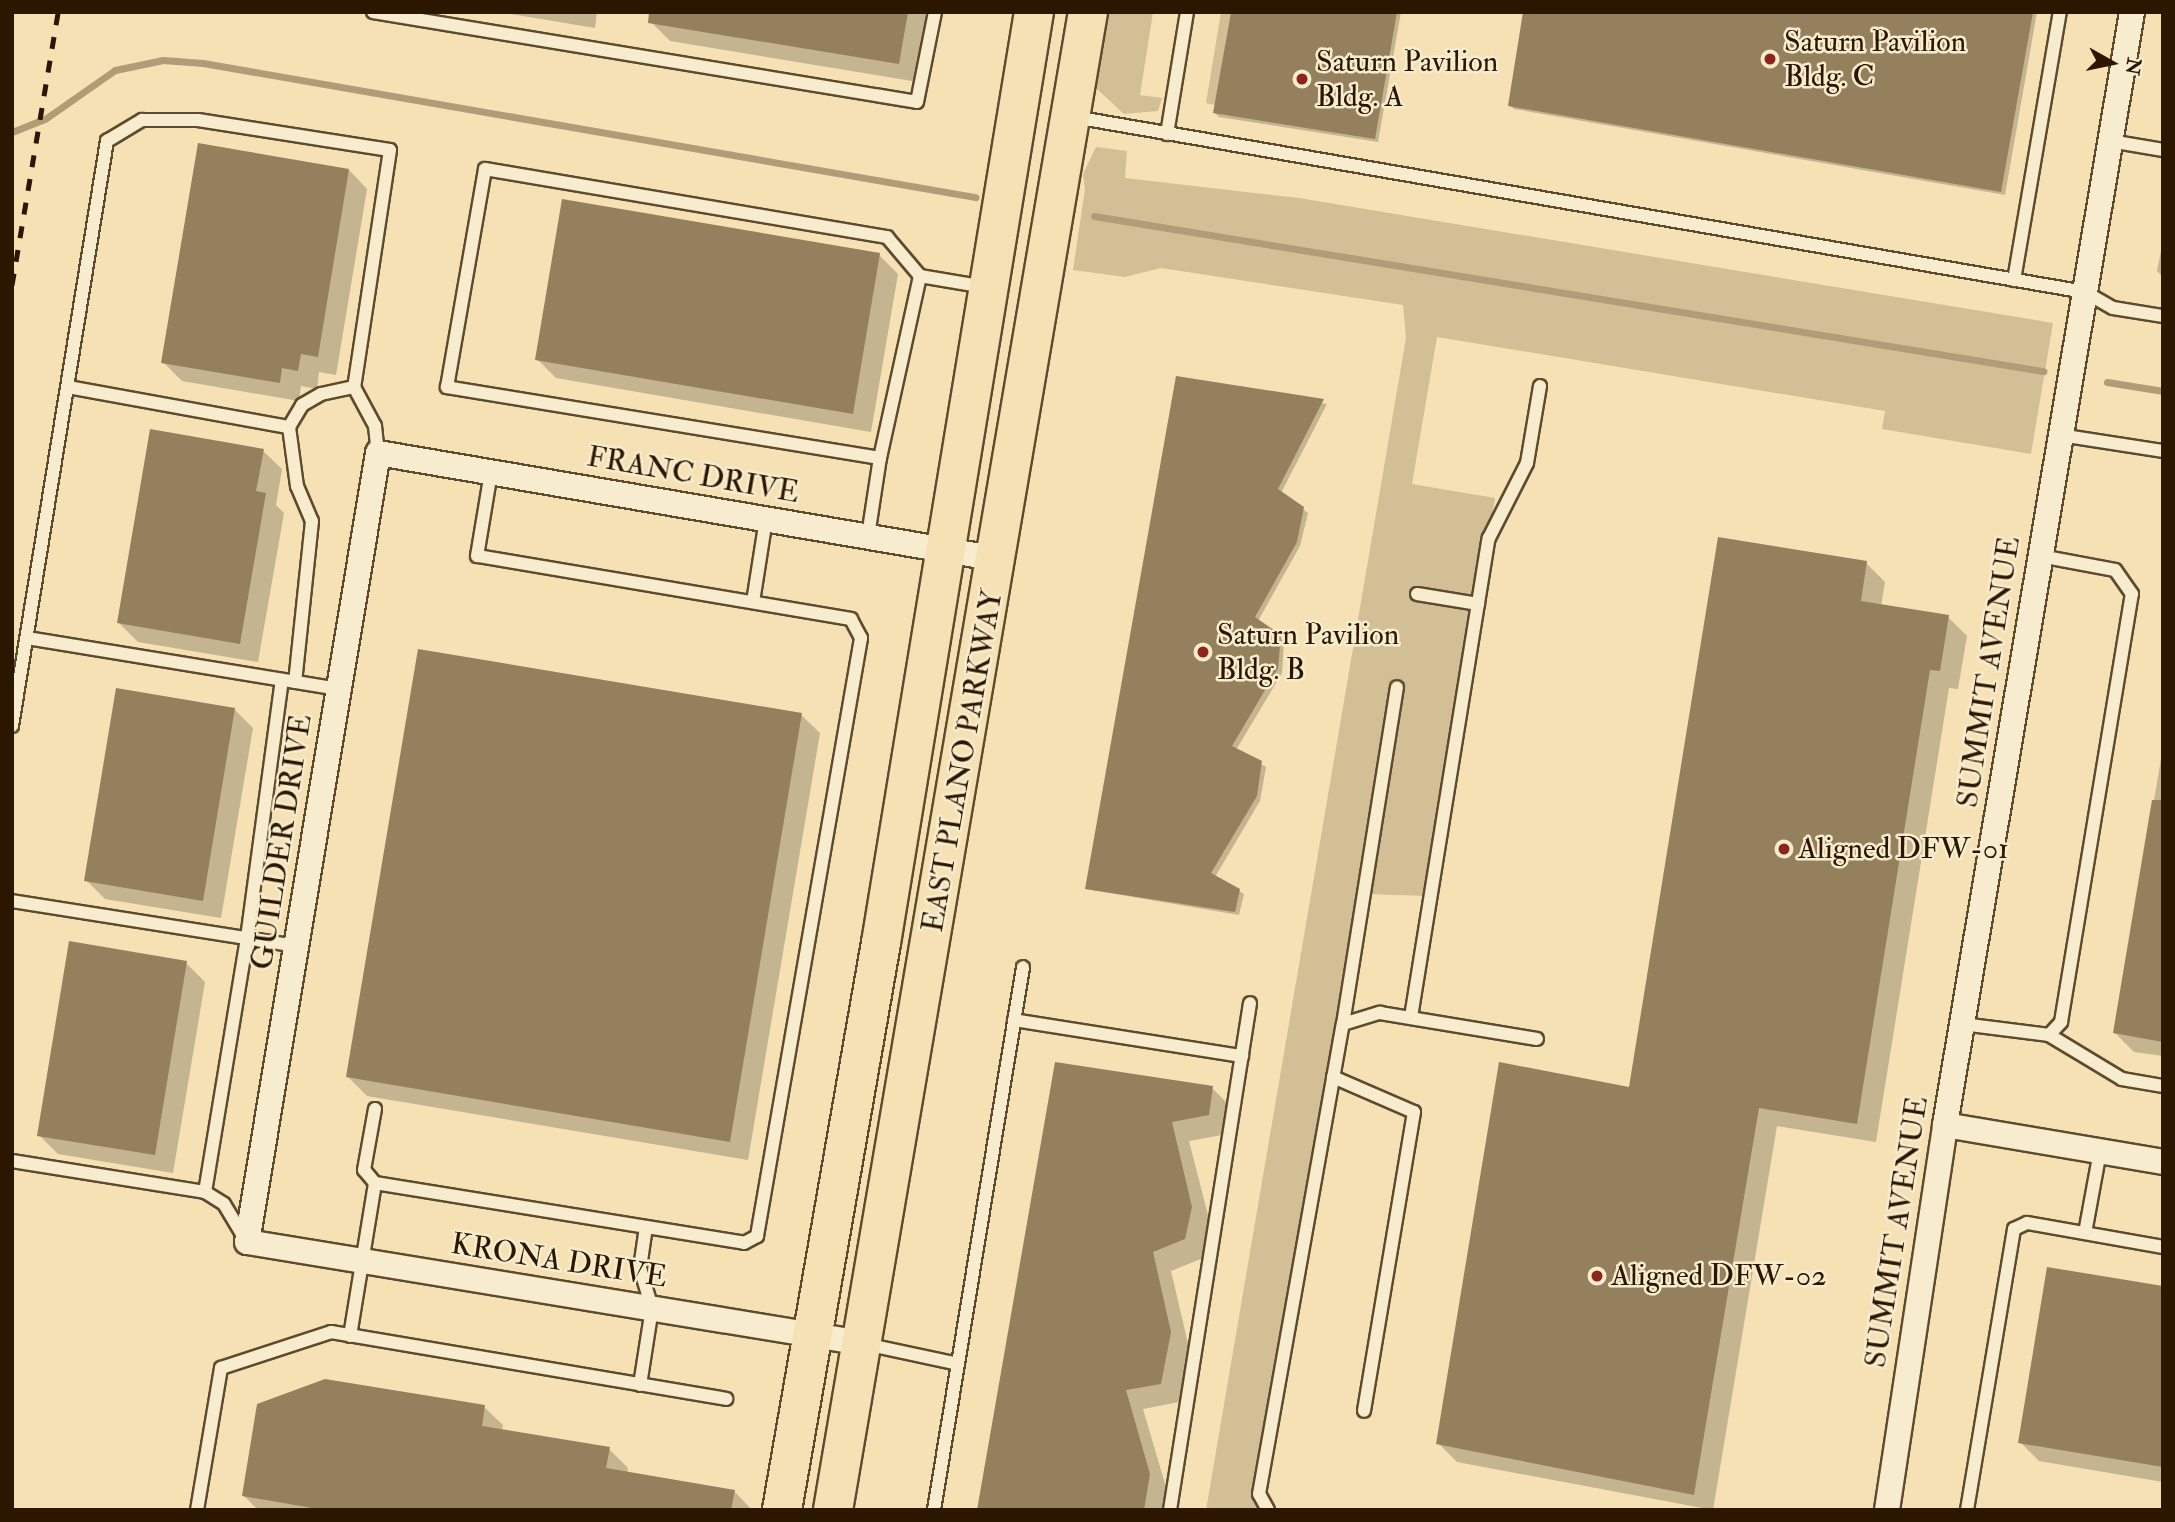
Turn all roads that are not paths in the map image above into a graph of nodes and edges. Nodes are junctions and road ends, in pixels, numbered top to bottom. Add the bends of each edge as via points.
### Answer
1 (373, 12) edge
2 (935, 12) edge
3 (1034, 12) edge
4 (1088, 12) edge
5 (1187, 12) edge
6 (2060, 12) edge
7 (2132, 12) edge
8 (1070, 116) junction
9 (1167, 134) junction
10 (2110, 141) junction
11 (2163, 150) edge
12 (1005, 197) junction
13 (1056, 205) junction
14 (920, 276) junction
15 (2014, 280) junction
16 (989, 288) junction
17 (2085, 292) junction
18 (2163, 316) edge
19 (1540, 386) dead end
20 (68, 387) junction
21 (354, 387) junction
22 (289, 427) junction
23 (2060, 435) junction
24 (2163, 451) edge
25 (378, 453) junction
26 (880, 458) junction
27 (491, 472) junction
28 (766, 519) junction
29 (868, 537) junction
30 (946, 550) junction
31 (2040, 556) junction
32 (998, 559) junction
33 (1417, 594) dead end
34 (753, 602) junction
35 (1478, 604) junction
36 (27, 638) junction
37 (289, 681) junction
38 (1397, 687) dead end
39 (339, 689) junction
40 (12, 726) edge
41 (12, 901) edge
42 (247, 938) junction
43 (881, 943) junction
44 (298, 946) junction
45 (931, 952) junction
46 (1023, 967) dead end
47 (1250, 1003) dead end
48 (1411, 1017) junction
49 (1014, 1020) junction
50 (1343, 1024) junction
51 (1962, 1024) junction
52 (2049, 1035) junction
53 (1538, 1039) dead end
54 (1242, 1056) junction
55 (1333, 1077) junction
56 (2163, 1086) edge
57 (374, 1109) dead end
58 (1945, 1125) junction
59 (2100, 1151) junction
60 (12, 1161) edge
61 (2163, 1162) edge
62 (375, 1183) junction
63 (205, 1192) junction
64 (646, 1227) junction
65 (2085, 1233) junction
66 (247, 1242) junction
67 (2163, 1247) edge
68 (363, 1260) junction
69 (652, 1308) junction
70 (813, 1335) junction
71 (350, 1336) junction
72 (862, 1343) junction
73 (958, 1364) junction
74 (640, 1385) junction
75 (726, 1399) dead end
76 (1364, 1411) dead end
77 (197, 1510) edge
78 (782, 1510) edge
79 (833, 1510) edge
80 (934, 1510) edge
81 (1170, 1510) edge
82 (1268, 1510) edge
83 (1887, 1510) edge
84 (1966, 1510) edge

1 - 2 lane via 917,102
3 - 12 main road, EAST PLANO PARKWAY
4 - 8 main road, EAST PLANO PARKWAY
5 - 9 lane
6 - 15 lane
7 - 10 street, SUMMIT AVENUE
8 - 9 lane
8 - 13 main road, EAST PLANO PARKWAY
9 - 15 lane
10 - 11 lane
10 - 17 street, SUMMIT AVENUE
12 - 13 main road
12 - 16 main road, EAST PLANO PARKWAY
13 - 32 main road, EAST PLANO PARKWAY
14 - 16 lane
14 - 26 lane
14 - 26 lane via 887,237 485,169 447,387
15 - 17 lane
16 - 30 main road, EAST PLANO PARKWAY
17 - 18 lane via 2113,307
17 - 23 street, SUMMIT AVENUE
19 - 35 lane via 1527,463 1489,538
20 - 21 lane via 107,141 142,120 198,120 390,150
20 - 22 lane
20 - 36 lane
21 - 22 lane via 321,394 302,405
21 - 25 lane via 375,426
22 - 37 lane via 297,486 312,521
23 - 24 lane
23 - 31 street, SUMMIT AVENUE
25 - 27 street, FRANC DRIVE
25 - 39 street, GUILDER DRIVE
26 - 29 lane
27 - 28 street, FRANC DRIVE
27 - 34 lane via 477,556
28 - 29 street, FRANC DRIVE
28 - 34 lane
29 - 30 street, FRANC DRIVE
30 - 32 street, FRANC DRIVE
30 - 43 main road, EAST PLANO PARKWAY
31 - 51 street, SUMMIT AVENUE
31 - 52 lane via 2115,570 2132,594 2061,1022
32 - 45 main road, EAST PLANO PARKWAY
33 - 35 lane
34 - 64 lane via 851,619 861,638 757,1236 744,1243
35 - 48 lane
36 - 37 lane
36 - 40 lane
37 - 39 lane
37 - 42 lane
38 - 50 lane
39 - 44 street, GUILDER DRIVE
41 - 42 lane
42 - 44 lane
42 - 63 lane
43 - 45 main road
43 - 70 main road, EAST PLANO PARKWAY
44 - 66 street, GUILDER DRIVE
45 - 72 main road, EAST PLANO PARKWAY
46 - 49 lane
47 - 54 lane
48 - 50 lane via 1380,1013
48 - 53 lane
49 - 54 lane
49 - 73 lane
50 - 55 lane
51 - 52 lane
51 - 58 street, SUMMIT AVENUE
52 - 56 lane via 2122,1079
54 - 81 lane
55 - 76 lane via 1414,1112
55 - 82 lane via 1259,1494
57 - 62 lane via 364,1170
58 - 59 street
58 - 83 street, SUMMIT AVENUE
59 - 61 street
59 - 65 lane
60 - 63 lane
62 - 64 lane
62 - 68 lane
63 - 66 lane via 224,1204
64 - 69 lane via 640,1268
65 - 67 lane
65 - 84 lane via 2027,1223 2014,1229
66 - 68 street, KRONA DRIVE
68 - 69 street, KRONA DRIVE
68 - 71 lane
69 - 70 street, KRONA DRIVE
69 - 74 lane
70 - 72 street, KRONA DRIVE
70 - 78 main road, EAST PLANO PARKWAY
71 - 74 lane
71 - 77 lane via 331,1332 221,1368
72 - 73 lane
72 - 79 main road, EAST PLANO PARKWAY
73 - 80 lane
74 - 75 lane

